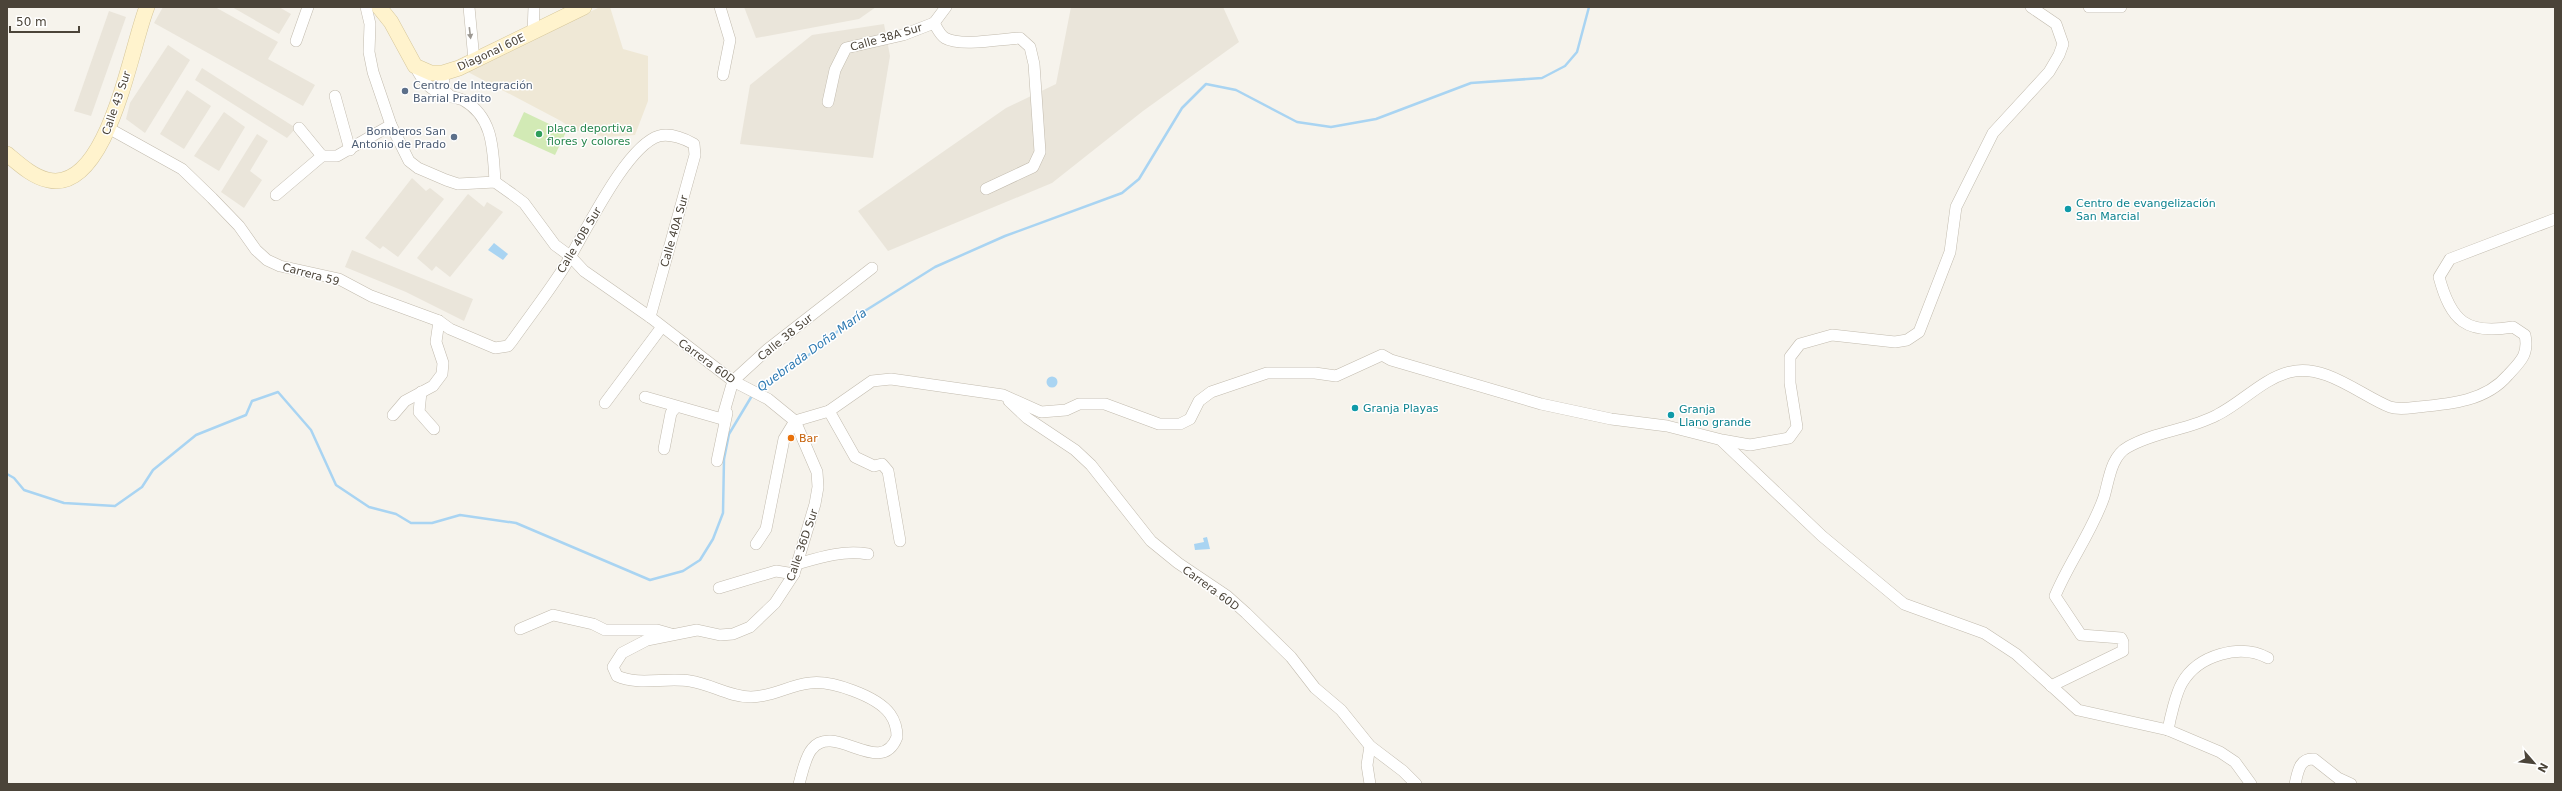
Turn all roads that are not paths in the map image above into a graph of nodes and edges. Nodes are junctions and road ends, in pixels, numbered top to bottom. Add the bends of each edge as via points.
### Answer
1 (147, 7) edge
2 (308, 7) edge
3 (366, 7) edge
4 (379, 7) edge
5 (469, 7) edge
6 (534, 7) edge
7 (584, 7) edge
8 (720, 7) edge
9 (946, 7) edge
10 (2031, 7) edge
11 (2089, 7) edge
12 (2121, 7) edge
13 (934, 23) junction
14 (533, 33) junction
15 (296, 41) dead end
16 (474, 60) junction
17 (415, 66) junction
18 (443, 73) junction
19 (723, 75) dead end
20 (335, 96) dead end
21 (451, 97) junction
22 (828, 102) dead end
23 (391, 126) junction
24 (299, 128) dead end
25 (110, 129) junction
26 (660, 135) joint
27 (350, 150) junction
28 (7, 154) edge
29 (322, 156) junction
30 (495, 182) junction
31 (986, 189) dead end
32 (276, 195) dead end
33 (2555, 219) edge
34 (570, 256) junction
35 (872, 268) dead end
36 (650, 317) junction
37 (439, 321) junction
38 (661, 328) junction
39 (501, 348) joint
40 (736, 383) junction
41 (421, 392) junction
42 (1003, 396) junction
43 (645, 397) dead end
44 (605, 403) dead end
45 (676, 407) junction
46 (829, 411) junction
47 (393, 415) dead end
48 (795, 421) junction
49 (434, 429) dead end
50 (1722, 440) junction
51 (664, 449) dead end
52 (717, 461) dead end
53 (900, 541) dead end
54 (756, 544) dead end
55 (868, 554) dead end
56 (795, 569) junction
57 (719, 588) dead end
58 (520, 629) dead end
59 (671, 634) junction
60 (2268, 658) dead end
61 (2051, 686) junction
62 (2168, 730) junction
63 (1370, 746) junction
64 (799, 784) edge
65 (1370, 784) edge
66 (1416, 784) edge
67 (2251, 784) edge
68 (2296, 784) edge
69 (2351, 784) edge

1 - 25 main road, Calle 43 Sur
2 - 15 street
3 - 23 street via 370,24 371,62
4 - 17 main road via 392,22
5 -> 16 street
6 - 14 street
7 - 14 main road, Diagonal 60E
8 - 19 street via 730,40
9 - 13 street
10 - 50 street via 2056,24 2063,44 2060,55 2049,72 1993,133 1956,207 1950,252 1919,332 1907,340 1895,342 1832,335 1800,344 1790,357 1790,383 1797,427 1789,438 1750,445
11 - 12 street
13 - 22 street, Calle 38A Sur via 903,35 846,48 835,70
13 - 31 street via 944,38 951,40 966,42 1020,38 1030,47 1034,64 1040,152 1033,167
14 - 16 main road, Diagonal 60E
16 - 18 main road, Diagonal 60E
17 - 18 main road, Diagonal 60E via 431,73
17 - 21 street via 430,88
18 - 21 street via 444,90
20 - 27 street
21 - 30 street via 462,99 481,115 487,126 492,143
23 - 27 street
23 - 30 street via 409,161 418,168 458,184
24 - 29 street
25 - 28 main road, Calle 43 Sur via 93,158 81,170 59,181 47,180 23,168
25 - 37 street, Carrera 59 via 182,170 239,226 256,250 268,260 280,266 339,279 370,296
26 - 34 street, Calle 40B Sur via 640,148 626,164
26 - 36 street, Calle 40A Sur via 683,138 694,144 695,155
27 - 29 street via 327,158
29 - 32 street
30 - 34 street, Carrera 60D via 524,204 555,245
33 - 61 street via 2450,259 2439,277 2444,297 2457,318 2474,328 2491,330 2513,327 2525,334 2528,348 2521,361 2496,388 2463,402 2396,409 2338,379 2312,372 2292,371 2270,379 2218,415 2126,447 2113,463 2092,524 2055,596 2081,635 2121,638 2123,651
34 - 36 street, Carrera 60D via 584,271
34 - 39 street, Calle 40B Sur via 512,341
35 - 40 street, Calle 38 Sur via 768,349
36 - 38 street, Carrera 60D
37 - 39 street, Carrera 59 via 468,337
37 - 41 street via 436,342 443,370 436,383
38 - 40 street, Carrera 60D
38 - 44 street
40 - 45 street via 725,416 721,420
40 - 48 street, Carrera 60D via 768,399
40 - 52 street
41 - 47 street via 405,401
41 - 49 street via 419,412
42 - 46 street via 891,379 872,381
42 - 50 street via 1041,412 1066,410 1079,404 1105,404 1159,424 1180,424 1190,419 1199,402 1211,392 1267,373 1315,373 1336,376 1382,355 1391,360 1541,404 1667,426
42 - 63 street, Carrera 60D via 1027,418 1075,450 1091,465 1151,540 1246,613 1291,657 1315,688 1348,717
43 - 45 street
45 - 51 street via 671,413
46 - 48 street
46 - 53 street via 855,458 874,466 882,464 888,471
48 - 54 street via 784,439 766,529
48 - 56 street, Calle 36D Sur via 817,472 818,487 810,525
50 - 61 street via 1822,536 1904,604 1984,633 2016,654
55 - 56 street via 838,553
56 - 57 street
56 - 59 street, Calle 36D Sur via 775,603 750,627 733,634 720,635 697,630
58 - 59 street via 553,615 593,624 605,630 657,630
59 - 64 street via 647,640 622,653 613,664 615,673 629,679 690,681 726,693 750,697 777,693 810,682 828,683 874,701 890,714 896,725 897,737 889,749 876,753 833,741 818,743 810,751
60 - 62 street via 2242,650 2201,663 2189,673 2181,685
61 - 62 street via 2078,710
62 - 67 street via 2220,752 2235,762
63 - 65 street
63 - 66 street, Carrera 60D
68 - 69 street via 2300,766 2309,758

